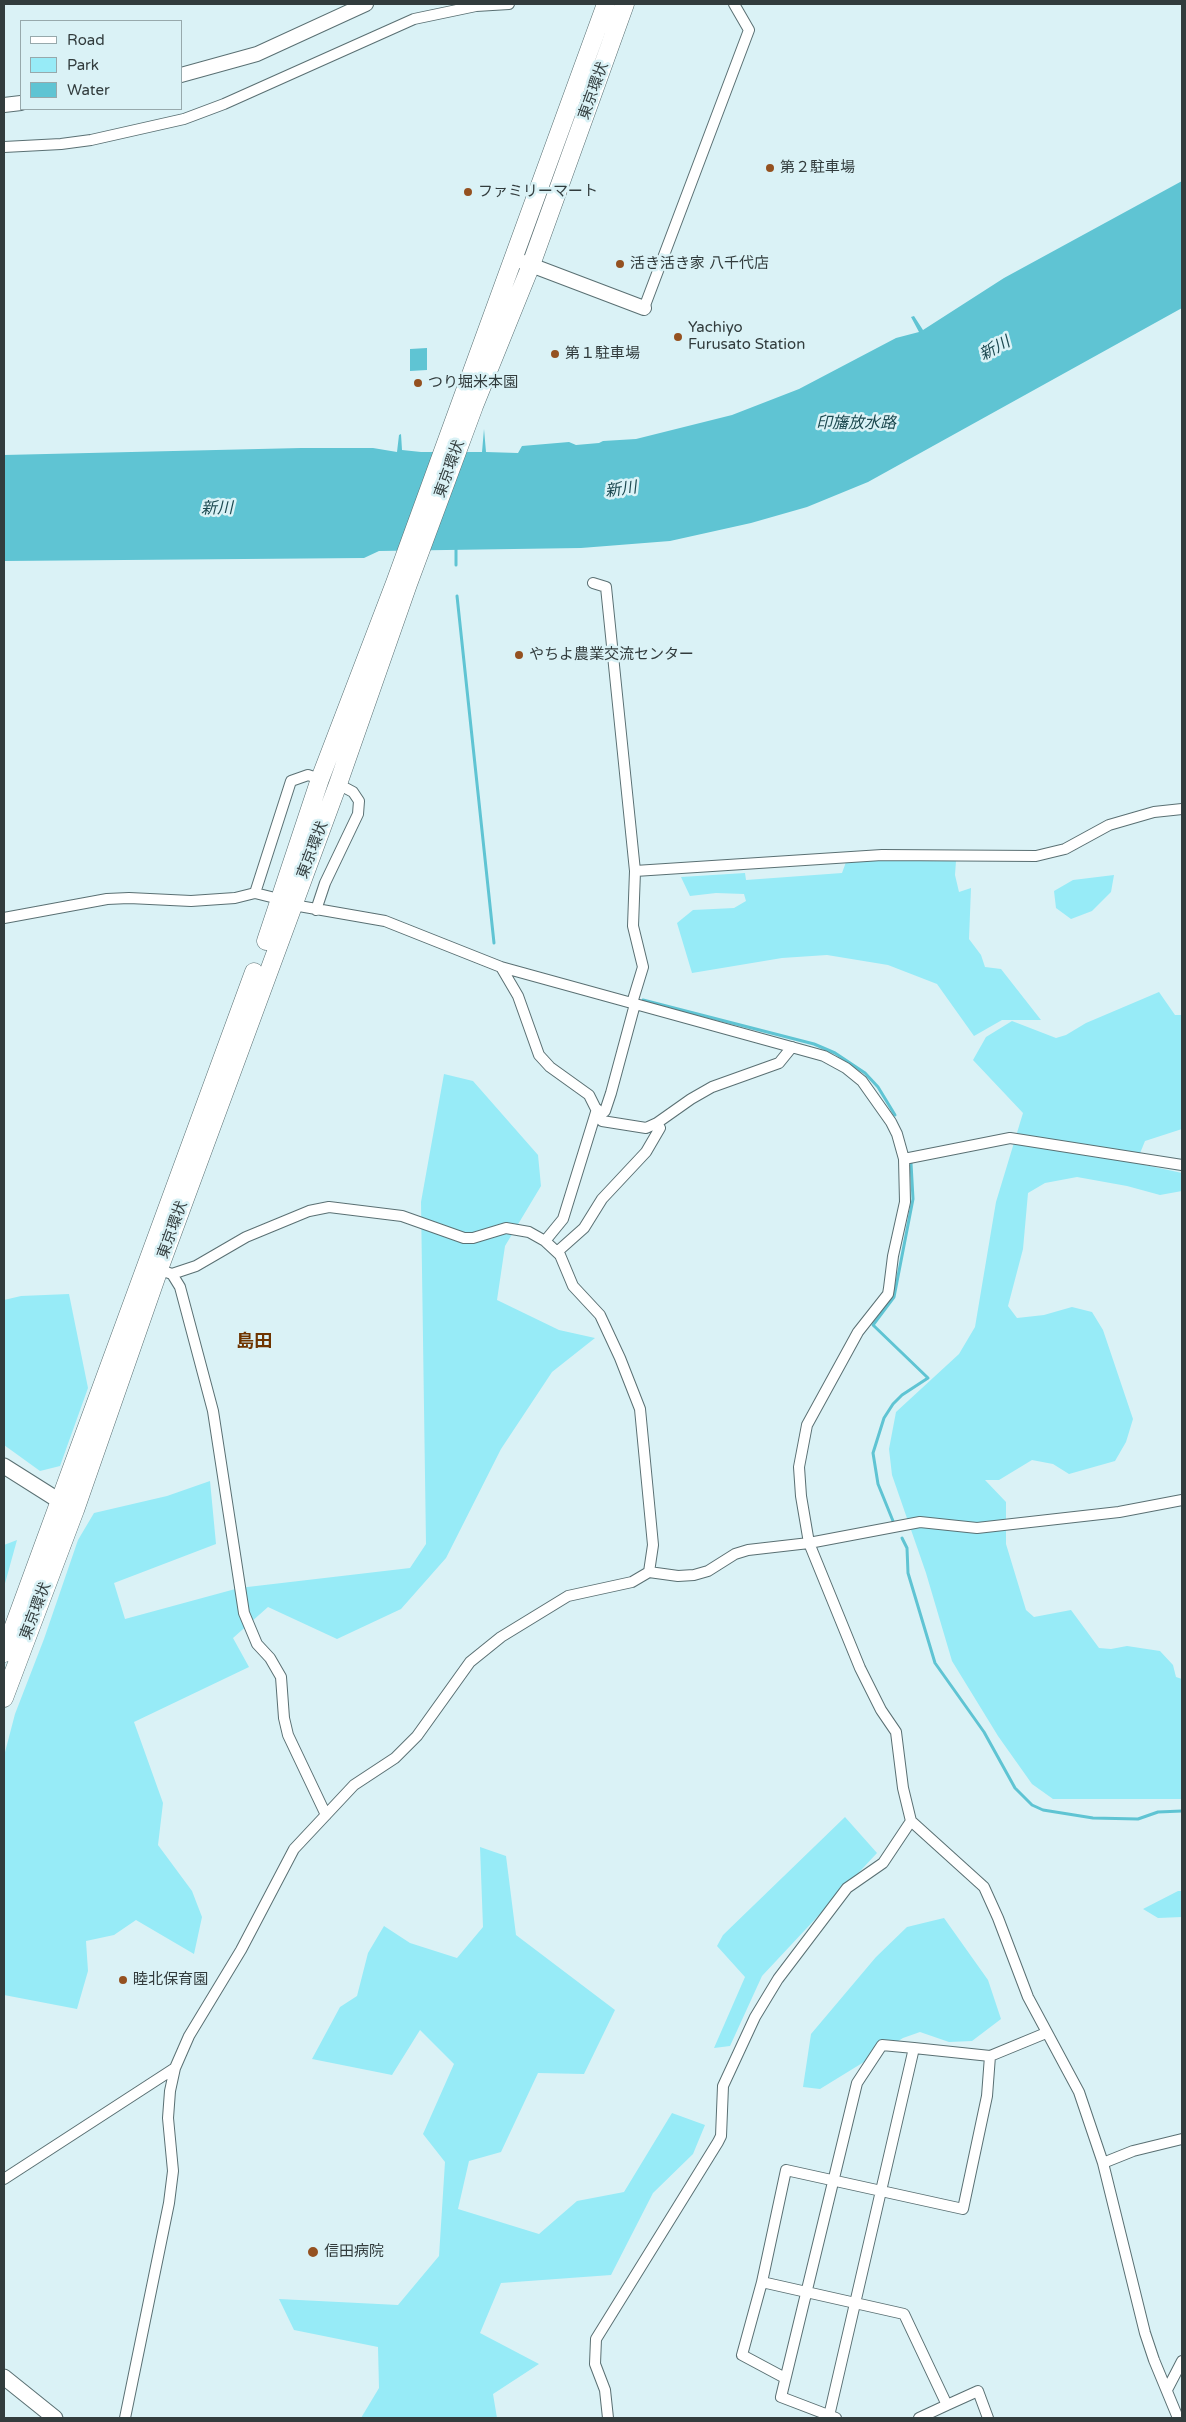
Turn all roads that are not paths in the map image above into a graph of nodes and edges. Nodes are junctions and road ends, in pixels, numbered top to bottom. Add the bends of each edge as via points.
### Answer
1 (366, 4) edge
2 (509, 4) edge
3 (606, 4) edge
4 (624, 4) edge
5 (734, 4) edge
6 (182, 74) edge
7 (20, 103) edge
8 (4, 106) edge
9 (4, 147) edge
10 (523, 262) junction
11 (644, 308) joint
12 (402, 583) junction
13 (593, 583) dead end
14 (320, 779) junction
15 (338, 784) junction
16 (1182, 809) edge
17 (635, 871) junction
18 (255, 893) junction
19 (270, 897) dead end
20 (299, 906) dead end
21 (316, 910) junction
22 (4, 918) edge
23 (500, 967) junction
24 (634, 1004) junction
25 (792, 1046) junction
26 (599, 1112) junction
27 (657, 1123) junction
28 (200, 1138) junction
29 (904, 1159) junction
30 (1182, 1165) edge
31 (546, 1241) junction
32 (557, 1252) junction
33 (165, 1271) junction
34 (145, 1289) junction
35 (4, 1466) edge
36 (1182, 1500) edge
37 (58, 1502) junction
38 (74, 1510) junction
39 (809, 1543) junction
40 (649, 1572) junction
41 (4, 1653) edge
42 (4, 1698) edge
43 (326, 1815) junction
44 (911, 1821) junction
45 (1046, 2033) junction
46 (914, 2048) junction
47 (990, 2056) junction
48 (175, 2068) junction
49 (1182, 2139) edge
50 (1103, 2163) junction
51 (4, 2179) edge
52 (832, 2180) junction
53 (882, 2192) junction
54 (762, 2282) junction
55 (806, 2292) junction
56 (855, 2303) junction
57 (1182, 2361) edge
58 (4, 2377) edge
59 (785, 2378) junction
60 (1168, 2388) junction
61 (948, 2405) junction
62 (833, 2417) edge
63 (55, 2418) edge
64 (125, 2418) edge
65 (608, 2418) edge
66 (919, 2418) edge
67 (988, 2418) edge
68 (1178, 2418) edge

1 - 6 street via 257,54
2 - 9 street via 476,6 414,19 184,119 84,141
3 - 10 highway, 東京環状
4 - 10 highway, 東京環状
5 - 11 street via 748,30
7 - 8 street
10 - 11 street
10 - 12 highway, 東京環状
12 - 14 highway, 東京環状
12 - 15 highway, 東京環状
13 - 17 street via 606,587
14 - 18 street via 308,775 291,781
14 - 28 highway, 東京環状
15 - 21 street via 353,792 359,801 358,814 325,883
15 - 28 highway, 東京環状
16 - 17 street via 1154,812 1109,825 1065,849 1036,856 882,854
17 - 24 street via 633,926 643,967
18 - 19 street
18 - 22 street via 236,898 191,901 107,899
20 - 21 street
21 - 23 street via 385,921
23 - 24 street
23 - 26 street via 518,996 539,1055 589,1095
24 - 25 street
24 - 26 street via 611,1093 605,1111
25 - 27 street via 780,1063 712,1087
25 - 29 street via 824,1056 862,1081 894,1128
26 - 27 street via 602,1121 646,1128
26 - 31 street via 564,1219
27 - 32 street via 660,1128 646,1152 602,1199 584,1228
28 - 33 highway, 東京環状
28 - 34 highway, 東京環状
29 - 30 street via 1010,1138
29 - 39 street via 905,1202 888,1294 858,1332 804,1437 799,1467
31 - 32 street
31 - 33 street via 529,1232 506,1228 464,1238 402,1216 329,1207 309,1211 246,1237 196,1266
32 - 40 street via 573,1286 600,1315 640,1409 653,1545
33 - 34 highway, 東京環状
33 - 43 street via 180,1287 213,1411 244,1613 257,1644 281,1676 288,1735
34 - 37 highway, 東京環状
34 - 38 highway, 東京環状
35 - 37 main road
36 - 39 street via 1119,1512 978,1528 920,1522
37 - 38 main road
37 - 41 highway, 東京環状
38 - 42 highway, 東京環状
39 - 40 street via 748,1550 694,1575
39 - 44 street via 860,1668 896,1732
40 - 43 street via 632,1582 568,1596 501,1637 464,1668 417,1736 395,1758 354,1785
43 - 48 street via 294,1849 241,1950 188,2036
44 - 45 street via 984,1887
44 - 65 street via 883,1863 847,1888 778,1979 755,2016 723,2086 721,2136 596,2340 594,2364 605,2390
45 - 47 street
45 - 50 street via 1079,2092
46 - 47 street
46 - 52 street via 882,2045 866,2066 857,2083
46 - 53 street
47 - 53 street via 987,2096 963,2209
48 - 51 street
48 - 64 street via 168,2118 173,2171 169,2203
49 - 50 street via 1133,2151
50 - 60 street via 1145,2334
52 - 53 street
52 - 54 street via 786,2170
52 - 55 street
53 - 56 street
54 - 55 street
54 - 59 street via 742,2355
55 - 56 street
55 - 59 street
56 - 61 street via 904,2314
56 - 62 street
57 - 60 street
58 - 63 main road
59 - 62 street via 781,2397
60 - 68 street
61 - 66 street
61 - 67 street via 978,2391

